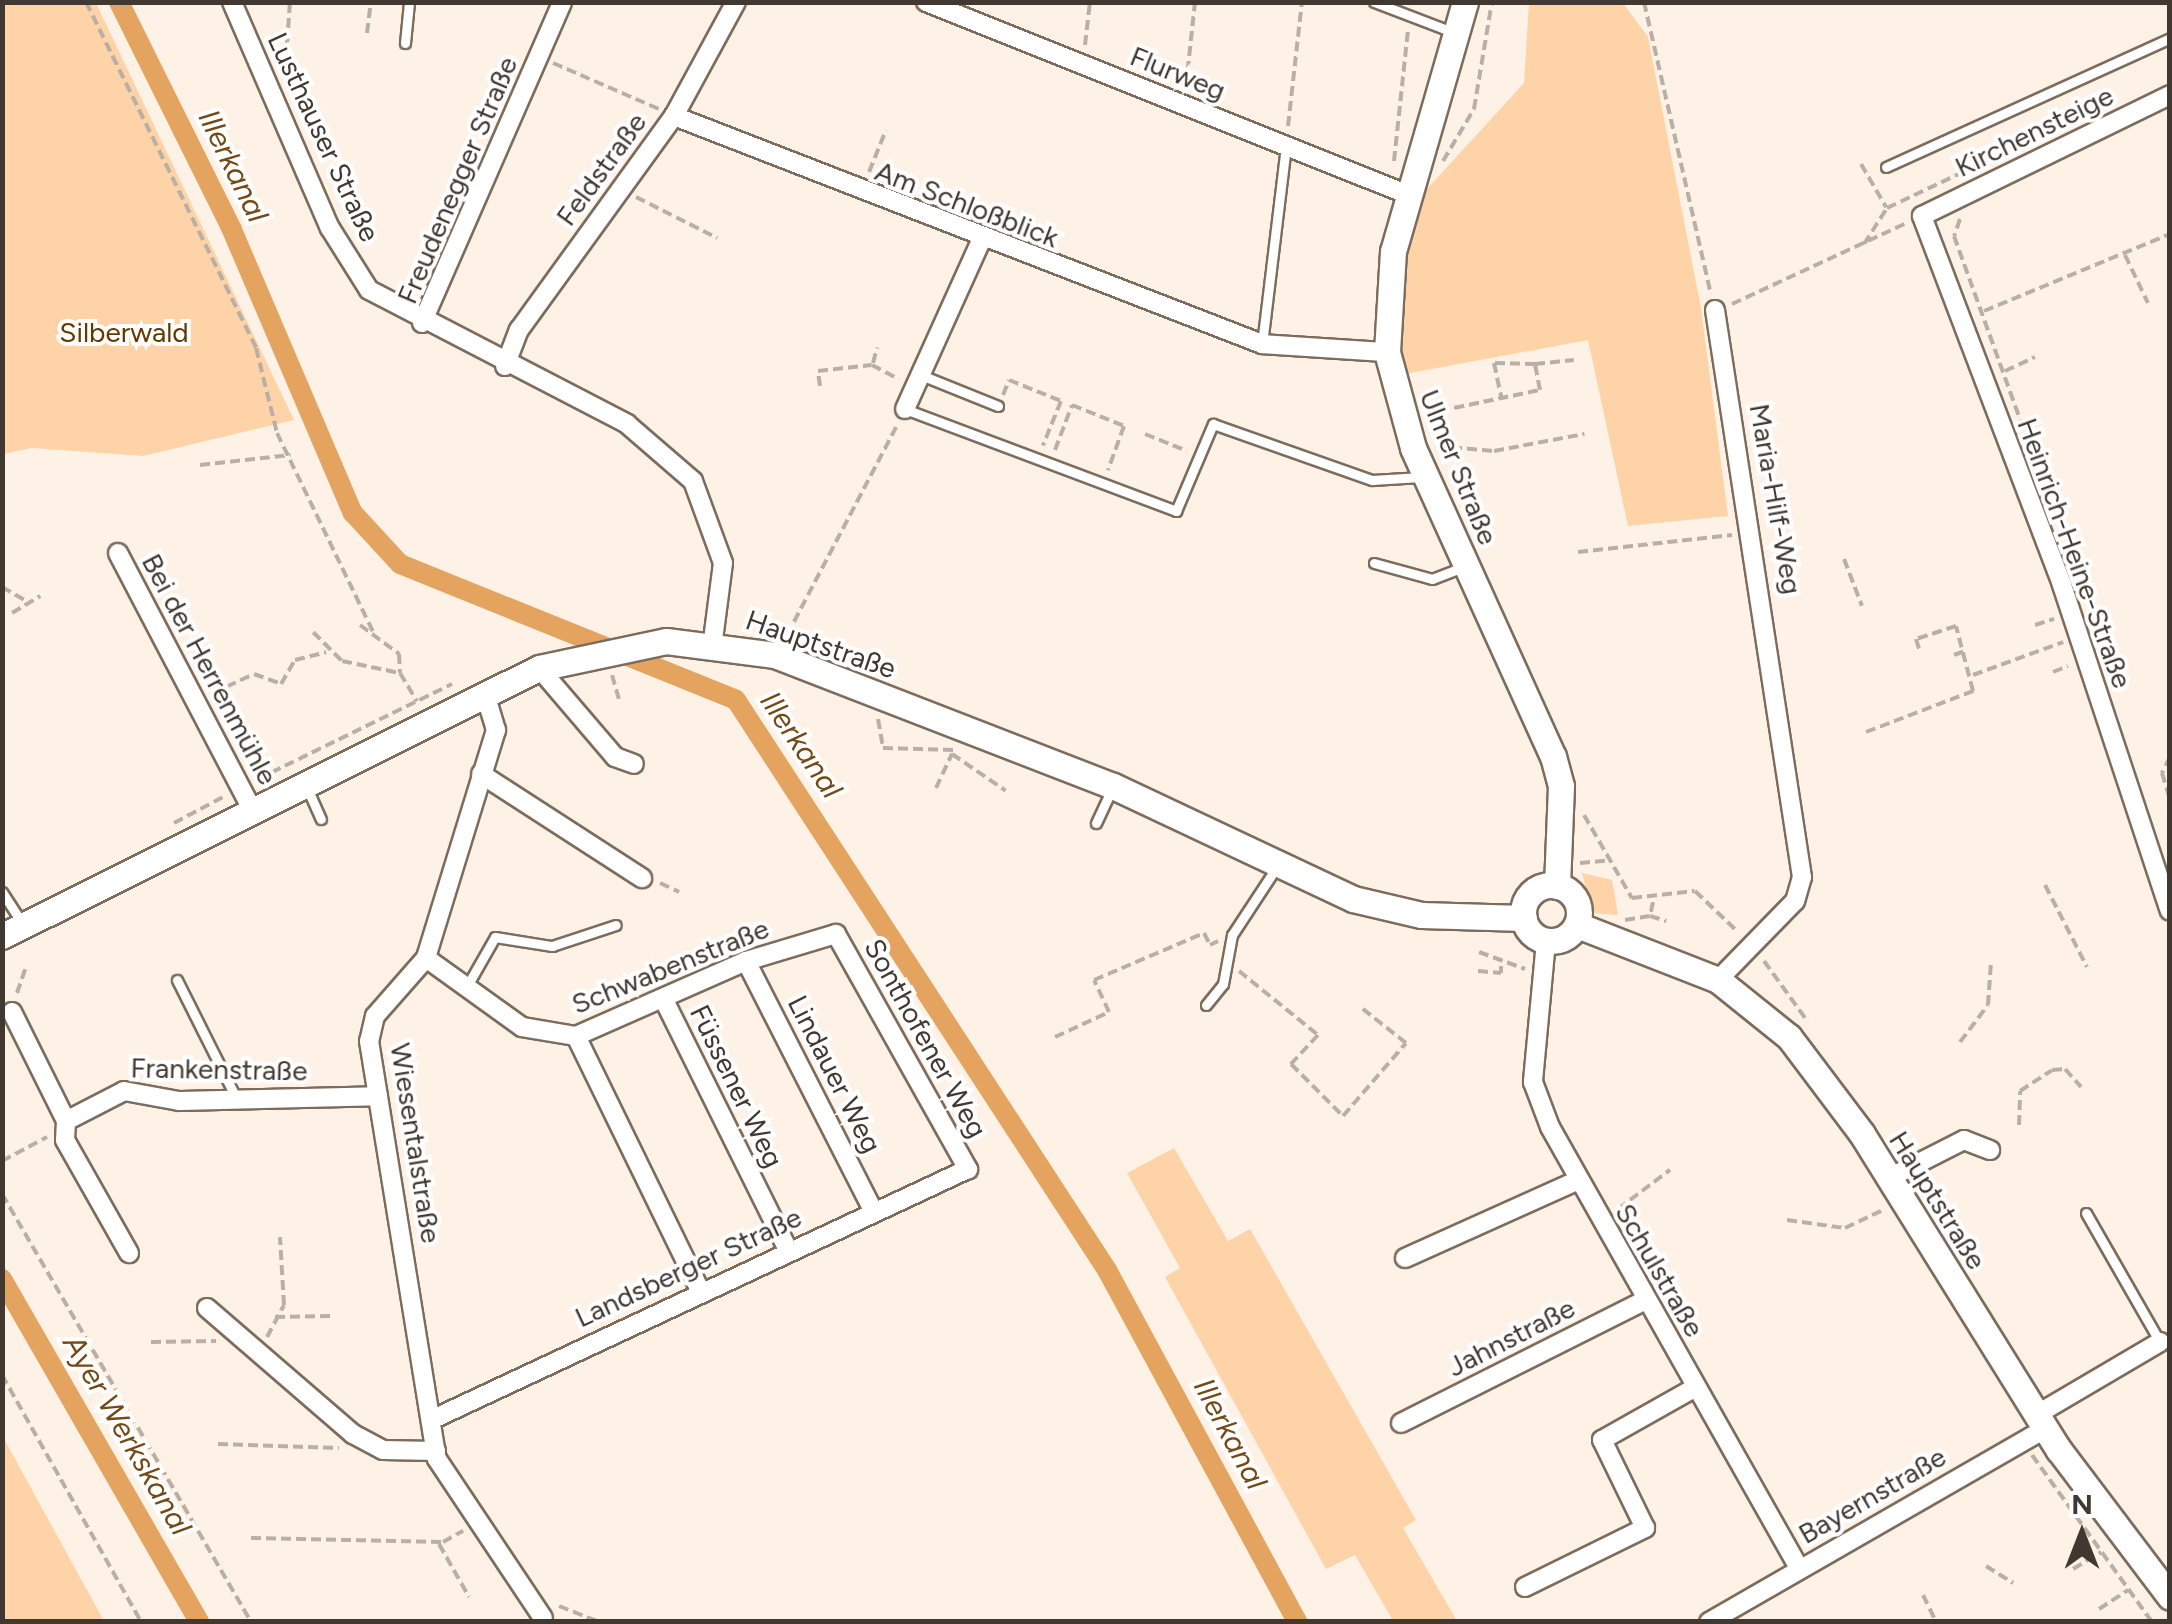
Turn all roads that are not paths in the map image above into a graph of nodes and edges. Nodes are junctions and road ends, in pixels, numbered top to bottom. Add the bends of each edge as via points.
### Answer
1 (232, 2) edge
2 (409, 2) edge
3 (562, 2) edge
4 (736, 2) edge
5 (926, 2) edge
6 (1374, 2) edge
7 (1465, 2) edge
8 (1459, 34) junction
9 (2170, 38) edge
10 (405, 42) dead end
11 (2170, 95) edge
12 (674, 116) junction
13 (1286, 146) junction
14 (1886, 167) dead end
15 (1400, 192) junction
16 (1922, 216) joint
17 (981, 240) junction
18 (1714, 310) road end
19 (422, 323) junction
20 (1262, 344) junction
21 (1388, 352) junction
22 (505, 366) junction
23 (918, 382) junction
24 (998, 406) road end
25 (906, 409) joint
26 (1425, 476) junction
27 (118, 553) dead end
28 (1374, 563) dead end
29 (1467, 566) junction
30 (712, 640) junction
31 (549, 664) junction
32 (485, 694) junction
33 (634, 764) dead end
34 (481, 774) junction
35 (306, 785) junction
36 (1114, 786) junction
37 (253, 811) junction
38 (322, 819) dead end
39 (1096, 823) dead end
40 (1276, 868) junction
41 (2163, 870) edge
42 (1559, 875) junction
43 (642, 878) dead end
44 (2, 892) edge
45 (2170, 911) edge
46 (1524, 918) junction
47 (616, 925) dead end
48 (1577, 925) junction
49 (13, 930) edge
50 (836, 934) joint
51 (1546, 940) junction
52 (426, 958) junction
53 (746, 960) junction
54 (177, 980) dead end
55 (1718, 980) junction
56 (465, 988) junction
57 (664, 1000) junction
58 (1206, 1005) dead end
59 (12, 1012) road end
60 (576, 1036) junction
61 (378, 1096) junction
62 (236, 1100) junction
63 (66, 1121) junction
64 (1990, 1150) dead end
65 (968, 1168) joint
66 (1576, 1181) junction
67 (1895, 1189) junction
68 (874, 1212) junction
69 (2086, 1212) dead end
70 (788, 1250) junction
71 (129, 1253) dead end
72 (1405, 1258) dead end
73 (700, 1290) junction
74 (1646, 1300) junction
75 (207, 1308) dead end
76 (2160, 1342) joint
77 (1696, 1387) junction
78 (433, 1419) junction
79 (1401, 1423) dead end
80 (2034, 1428) junction
81 (436, 1450) junction
82 (1799, 1568) junction
83 (1524, 1587) dead end
84 (2170, 1597) edge
85 (542, 1616) road end
86 (1730, 1616) edge
87 (1709, 1622) edge

1 - 19 street, Lusthauser Straße via 330,228 369,290
2 - 10 lane
3 - 19 street, Freudenegger Straße
4 - 12 street, Feldstraße
5 - 13 street, Flurweg
6 - 8 lane
7 - 8 main road, Ulmer Straße
8 - 15 main road, Ulmer Straße
9 - 14 lane
11 - 16 street, Kirchensteige
12 - 17 street, Am Schloßblick
12 - 22 street, Feldstraße via 519,330
13 - 15 street, Flurweg
13 - 20 lane
15 - 21 main road, Ulmer Straße
16 - 41 street, Heinrich-Heine-Straße
17 - 20 street, Am Schloßblick
17 - 23 street
18 - 55 street, Maria-Hilf-Weg via 1754,533 1802,877 1795,901
19 - 22 street, Freudenegger Straße
20 - 21 street, Am Schloßblick
21 - 26 main road, Ulmer Straße via 1402,419
22 - 30 street, Freudenegger Straße via 627,424 693,481 723,563
23 - 24 lane
23 - 25 street
25 - 26 lane via 1176,511 1213,424 1372,480
26 - 29 main road, Ulmer Straße
27 - 37 street, Bei der Herrenmühle
28 - 29 lane via 1432,579
29 - 42 main road, Ulmer Straße via 1553,756
30 - 31 main road, Hauptstraße via 666,641
30 - 36 main road, Hauptstraße via 775,655
31 - 32 main road, Hauptstraße
31 - 33 street via 615,757
32 - 34 street, Wiesentalstraße via 496,730
32 - 35 main road, Hauptstraße
34 - 43 street
34 - 52 street, Wiesentalstraße
35 - 37 main road, Hauptstraße
35 - 38 lane
36 - 39 lane
36 - 40 main road, Hauptstraße
37 - 49 main road, Hauptstraße
40 - 46 main road, Hauptstraße via 1408,913
40 - 58 lane via 1232,935
41 - 45 street, Heinrich-Heine-Straße
42 - 46 main road via 1530,895
42 - 48 main road via 1578,905
44 - 49 lane
46 - 51 main road
47 - 56 lane via 552,946 495,937
48 - 51 main road
48 - 55 main road, Hauptstraße
50 - 53 street, Schwabenstraße
50 - 65 street, Sonthofener Weg
51 - 66 street, Schulstraße via 1534,1082
52 - 56 street, Schwabenstraße
52 - 61 street, Wiesentalstraße via 375,1016
53 - 57 street, Schwabenstraße
53 - 68 street, Lindauer Weg
54 - 62 lane
55 - 67 main road, Hauptstraße via 1789,1037
56 - 60 street, Schwabenstraße via 522,1027
57 - 60 street, Schwabenstraße
57 - 70 street, Füssener Weg
59 - 63 street
60 - 73 street
61 - 62 street, Frankenstraße
61 - 78 street, Wiesentalstraße
62 - 63 street, Frankenstraße via 124,1092
63 - 71 street via 65,1140
64 - 67 street via 1964,1140
65 - 68 street, Landsberger Straße
66 - 72 street
66 - 74 street, Schulstraße
67 - 80 main road, Hauptstraße
68 - 70 street, Landsberger Straße
69 - 76 lane
70 - 73 street, Landsberger Straße
73 - 78 street, Landsberger Straße
74 - 77 street, Schulstraße
74 - 79 street, Jahnstraße
75 - 81 street via 353,1434 383,1450
76 - 80 street, Bayernstraße
77 - 82 street, Schulstraße
77 - 83 street via 1602,1440 1645,1528
78 - 81 street, Wiesentalstraße
80 - 82 street, Bayernstraße
80 - 84 main road, Hauptstraße
81 - 85 street, Wiesentalstraße
82 - 86 street, Bayernstraße
86 - 87 street, Bayernstraße

